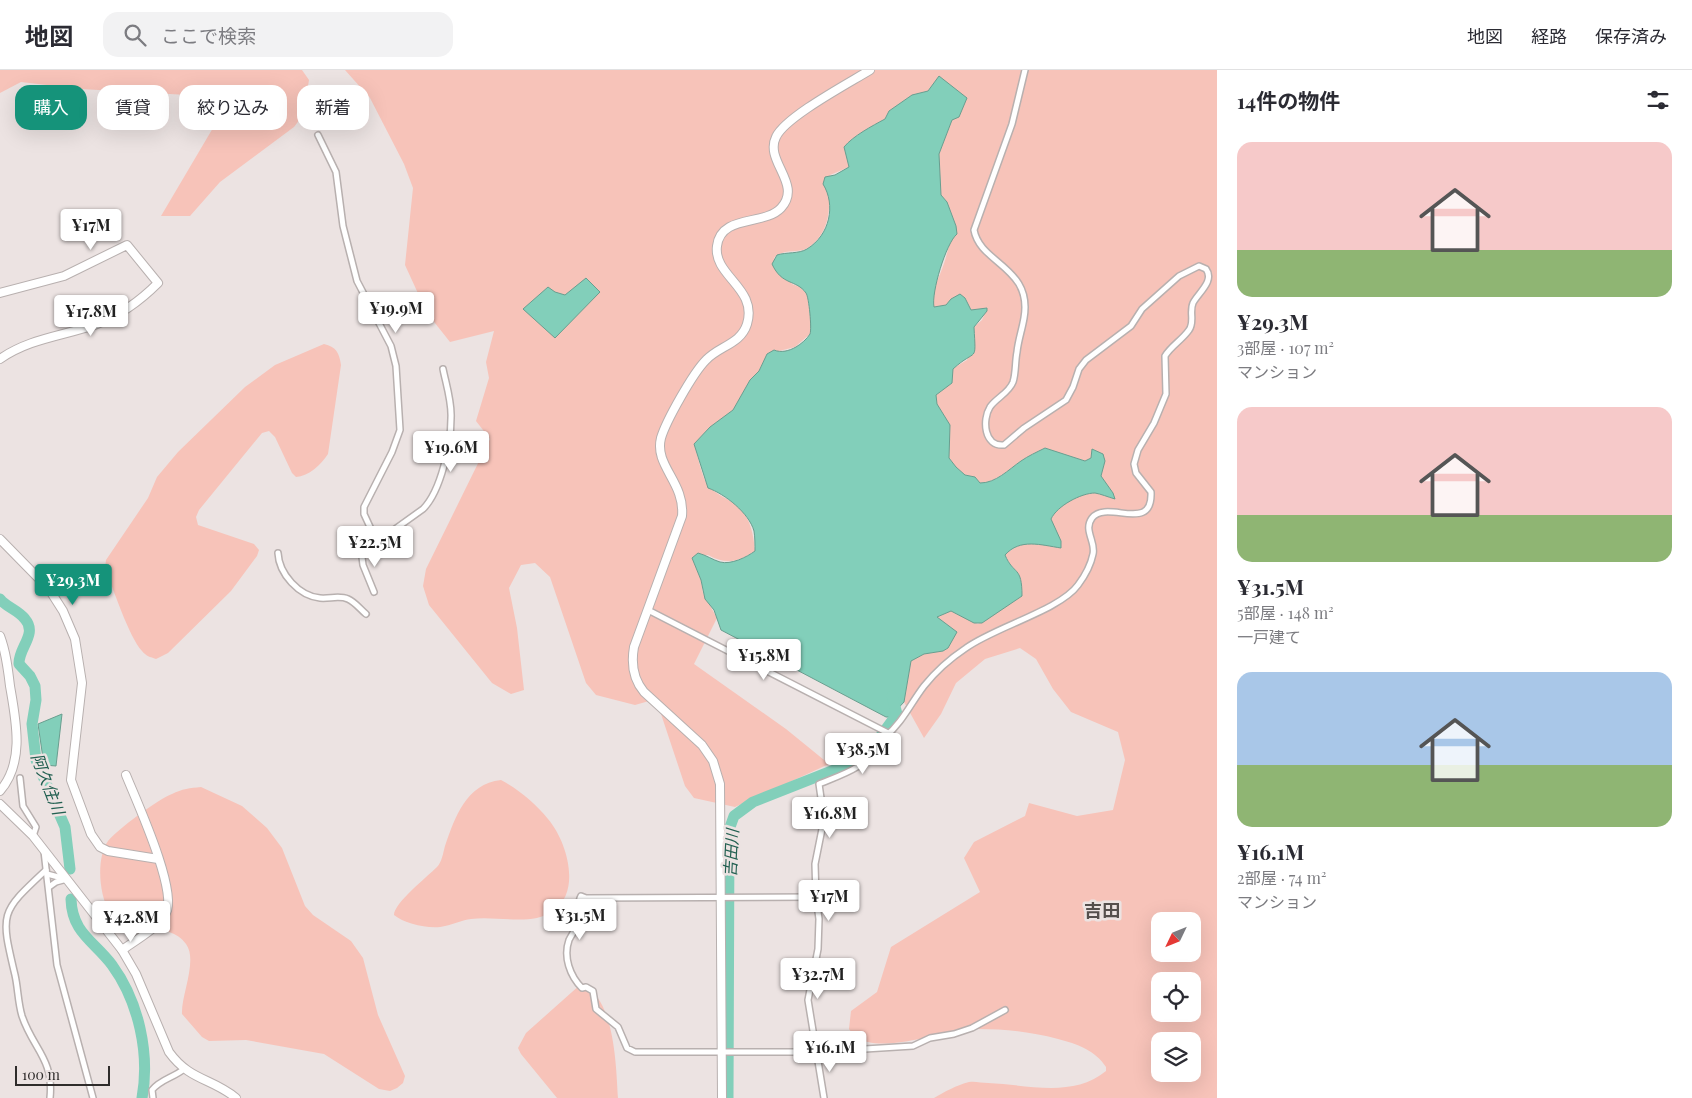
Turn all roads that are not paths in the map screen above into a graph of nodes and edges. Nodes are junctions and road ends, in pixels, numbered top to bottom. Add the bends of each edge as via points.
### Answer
1 (870, 70) edge
2 (1024, 70) edge
3 (318, 134) dead end
4 (0, 292) edge
5 (0, 359) edge
6 (443, 369) dead end
7 (0, 540) edge
8 (377, 542) junction
9 (278, 553) dead end
10 (374, 592) dead end
11 (648, 610) junction
12 (366, 614) dead end
13 (0, 636) edge
14 (890, 734) junction
15 (126, 775) dead end
16 (20, 778) dead end
17 (0, 791) edge
18 (0, 804) edge
19 (33, 836) junction
20 (44, 848) junction
21 (158, 859) junction
22 (46, 872) junction
23 (68, 879) junction
24 (49, 887) junction
25 (816, 897) junction
26 (723, 899) junction
27 (122, 950) junction
28 (1005, 1010) dead end
29 (722, 1052) junction
30 (817, 1052) junction
31 (184, 1069) junction
32 (50, 1098) edge
33 (93, 1098) edge
34 (153, 1098) edge
35 (236, 1098) edge
36 (722, 1098) edge
37 (824, 1098) edge

1 - 11 street via 782,128 774,145 788,186 784,205 773,214 731,226 718,241 719,261 746,298 748,323 732,344 714,353 699,368 663,432 660,454 680,494 682,509 680,525
2 - 14 street via 1012,124 974,230 980,243 1015,277 1025,309 1013,383 988,412 986,430 989,439 1004,446 1024,428 1060,406 1069,396 1082,364 1132,326 1142,309 1179,276 1199,266 1209,277 1192,306 1189,330 1165,356 1166,394 1135,459 1136,473 1151,492 1148,507 1133,515 1103,512 1094,516 1088,529 1094,554 1077,586 1059,602 966,647 929,681
3 - 8 street via 336,172 357,281 391,346 396,366 400,430 364,507
4 - 5 street via 64,276 127,245 158,283 126,310 108,319 36,340
6 - 8 street via 452,417 438,484 423,509
7 - 21 street via 48,589 63,611 75,639 82,683 71,780 91,834 100,847 108,851
8 - 10 street via 362,557
9 - 12 street via 278,563 284,574 299,589 320,598 346,598
11 - 14 street
11 - 26 street via 634,647 634,674 644,692 702,745 713,761 720,784
13 - 17 street via 17,742 12,772
14 - 25 street via 857,767 818,784 824,819 815,864
15 - 21 street
16 - 19 street via 23,806 36,827
18 - 19 street
19 - 20 street
20 - 22 street
20 - 23 street
21 - 27 street via 169,892 167,912 162,920
22 - 23 street
22 - 24 street
22 - 32 street via 12,901 4,920 5,939 22,1016 49,1069 52,1083
23 - 24 street
23 - 27 street
24 - 33 street via 58,965
25 - 26 street
25 - 30 street via 818,949 808,1000
26 - 29 street
26 - 29 street via 581,896 578,923 568,949 569,967 576,982 593,991 596,1009 618,1027 630,1051
27 - 31 street via 136,974 169,1052
28 - 30 street via 972,1028 930,1038 913,1046
29 - 30 street
29 - 36 street
30 - 37 street
31 - 34 street via 174,1077 160,1081 152,1090
31 - 35 street

